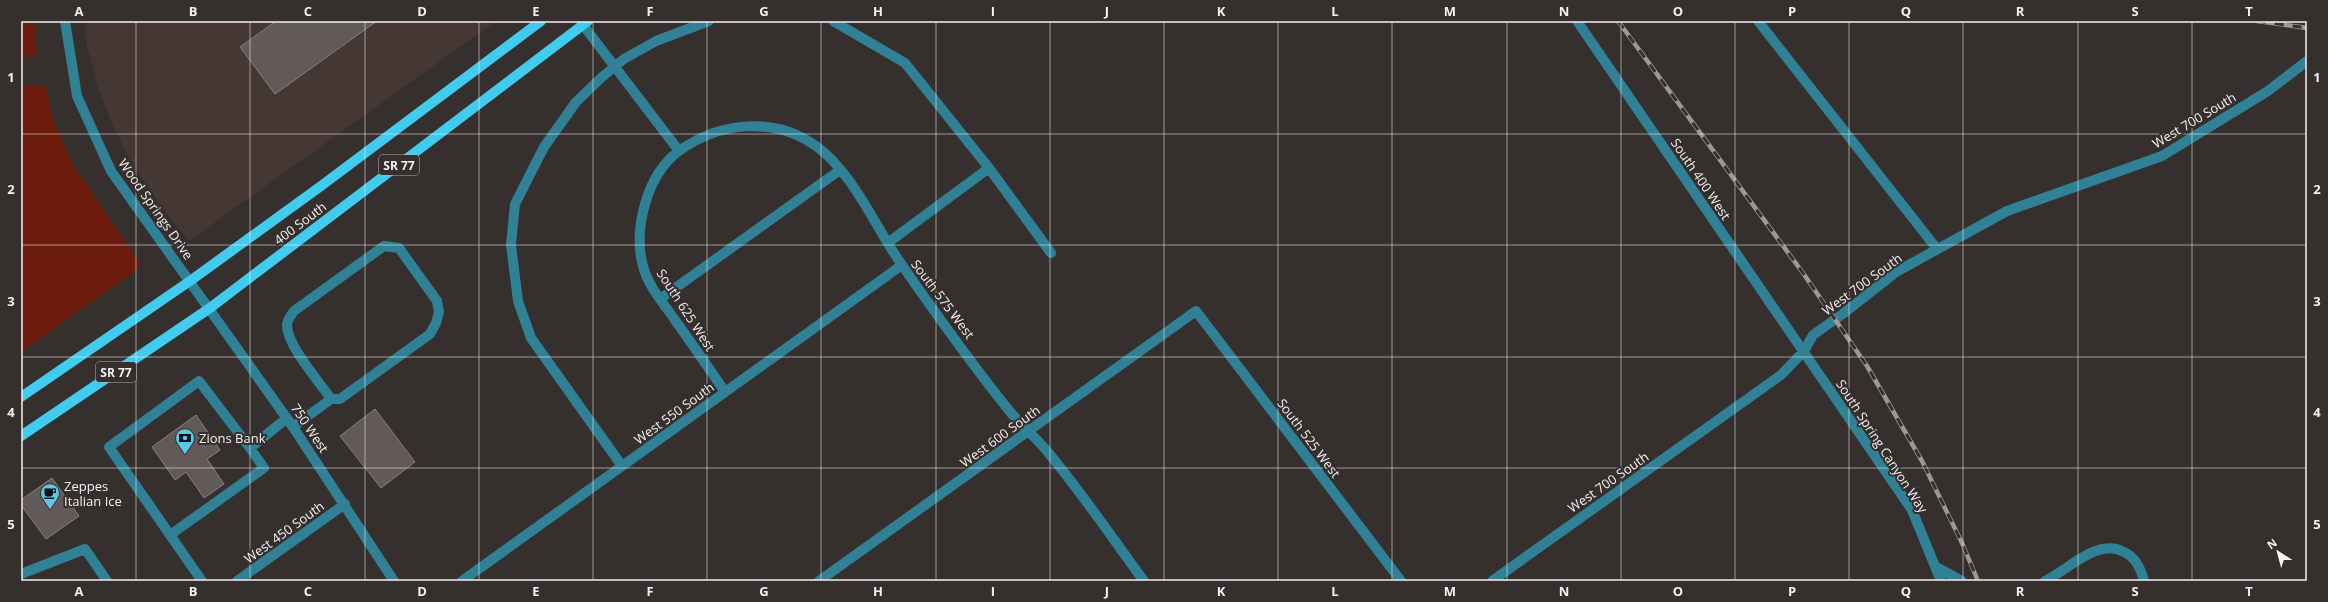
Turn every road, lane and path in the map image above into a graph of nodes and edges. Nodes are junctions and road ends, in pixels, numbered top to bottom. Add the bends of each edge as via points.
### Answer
1 (65, 21) edge
2 (541, 21) edge
3 (709, 21) edge
4 (833, 21) edge
5 (1577, 21) edge
6 (1758, 21) edge
7 (585, 23) edge
8 (2307, 61) edge
9 (614, 67) junction
10 (678, 151) junction
11 (989, 168) junction
12 (840, 170) junction
13 (888, 242) junction
14 (1938, 249) junction
15 (1051, 253) dead end
16 (902, 265) junction
17 (190, 281) junction
18 (199, 294) joint
19 (660, 299) junction
20 (210, 308) junction
21 (1196, 311) joint
22 (1804, 351) junction
23 (726, 392) junction
24 (21, 397) edge
25 (331, 398) junction
26 (287, 418) junction
27 (293, 427) junction
28 (1030, 431) junction
29 (21, 436) edge
30 (250, 448) junction
31 (622, 466) junction
32 (345, 504) junction
33 (170, 535) junction
34 (1938, 568) junction
35 (21, 574) edge
36 (108, 581) edge
37 (202, 581) edge
38 (237, 581) edge
39 (394, 581) edge
40 (462, 581) edge
41 (819, 581) edge
42 (1144, 581) edge
43 (1401, 581) edge
44 (1492, 581) edge
45 (1941, 581) edge
46 (1962, 581) edge
47 (2045, 581) edge
48 (2144, 581) edge

1 - 17 street, Wood Springs Drive via 77,96 111,171
2 - 17 main road, 400 South / SR 77
3 - 9 street via 656,41
4 - 11 street via 905,63
5 - 22 street, South 400 West
6 - 14 street
7 - 9 street
7 - 20 main road, 400 South / SR 77
8 - 14 street, West 700 South via 2268,90 2162,156 2006,211
9 - 10 street
9 - 31 street via 576,102 544,147 515,204 511,245 518,301 531,338
10 - 12 street, South 575 West via 715,132 735,127 757,126 782,130 810,142
10 - 19 street, South 625 West via 654,183 641,224 640,248 643,265
11 - 13 street
11 - 15 street
12 - 13 street, South 575 West
12 - 19 street
13 - 16 street, South 575 West
14 - 22 street, West 700 South via 1896,272 1813,335
16 - 23 street, West 550 South
16 - 28 street, South 575 West via 1012,414
17 - 18 street, Wood Springs Drive
17 - 24 main road, 400 South / SR 77
18 - 20 street, 750 West
19 - 23 street, South 625 West
20 - 26 street, 750 West
20 - 29 main road, 400 South / SR 77
21 - 28 street, West 600 South
21 - 43 street, South 525 West
22 - 34 street, South Spring Canyon Way via 1912,510
22 - 44 street, West 700 South via 1781,375
23 - 31 street, West 550 South
25 - 25 street via 340,399 430,334 436,323 439,312 437,301 399,248 384,246 294,311 287,323 288,333 297,349
25 - 27 street
26 - 27 street, 750 West
26 - 30 street
27 - 32 street, 750 West
28 - 41 street, West 600 South
28 - 42 street, South 575 West via 1051,455
30 - 33 street via 264,468
30 - 33 street via 199,381 108,447
31 - 40 street, West 550 South
32 - 38 street, West 450 South
32 - 39 street, 750 West
33 - 37 street
34 - 45 street, South Spring Canyon Way
34 - 46 street
35 - 36 street via 85,549
47 - 48 street via 2097,550 2116,547 2132,556

